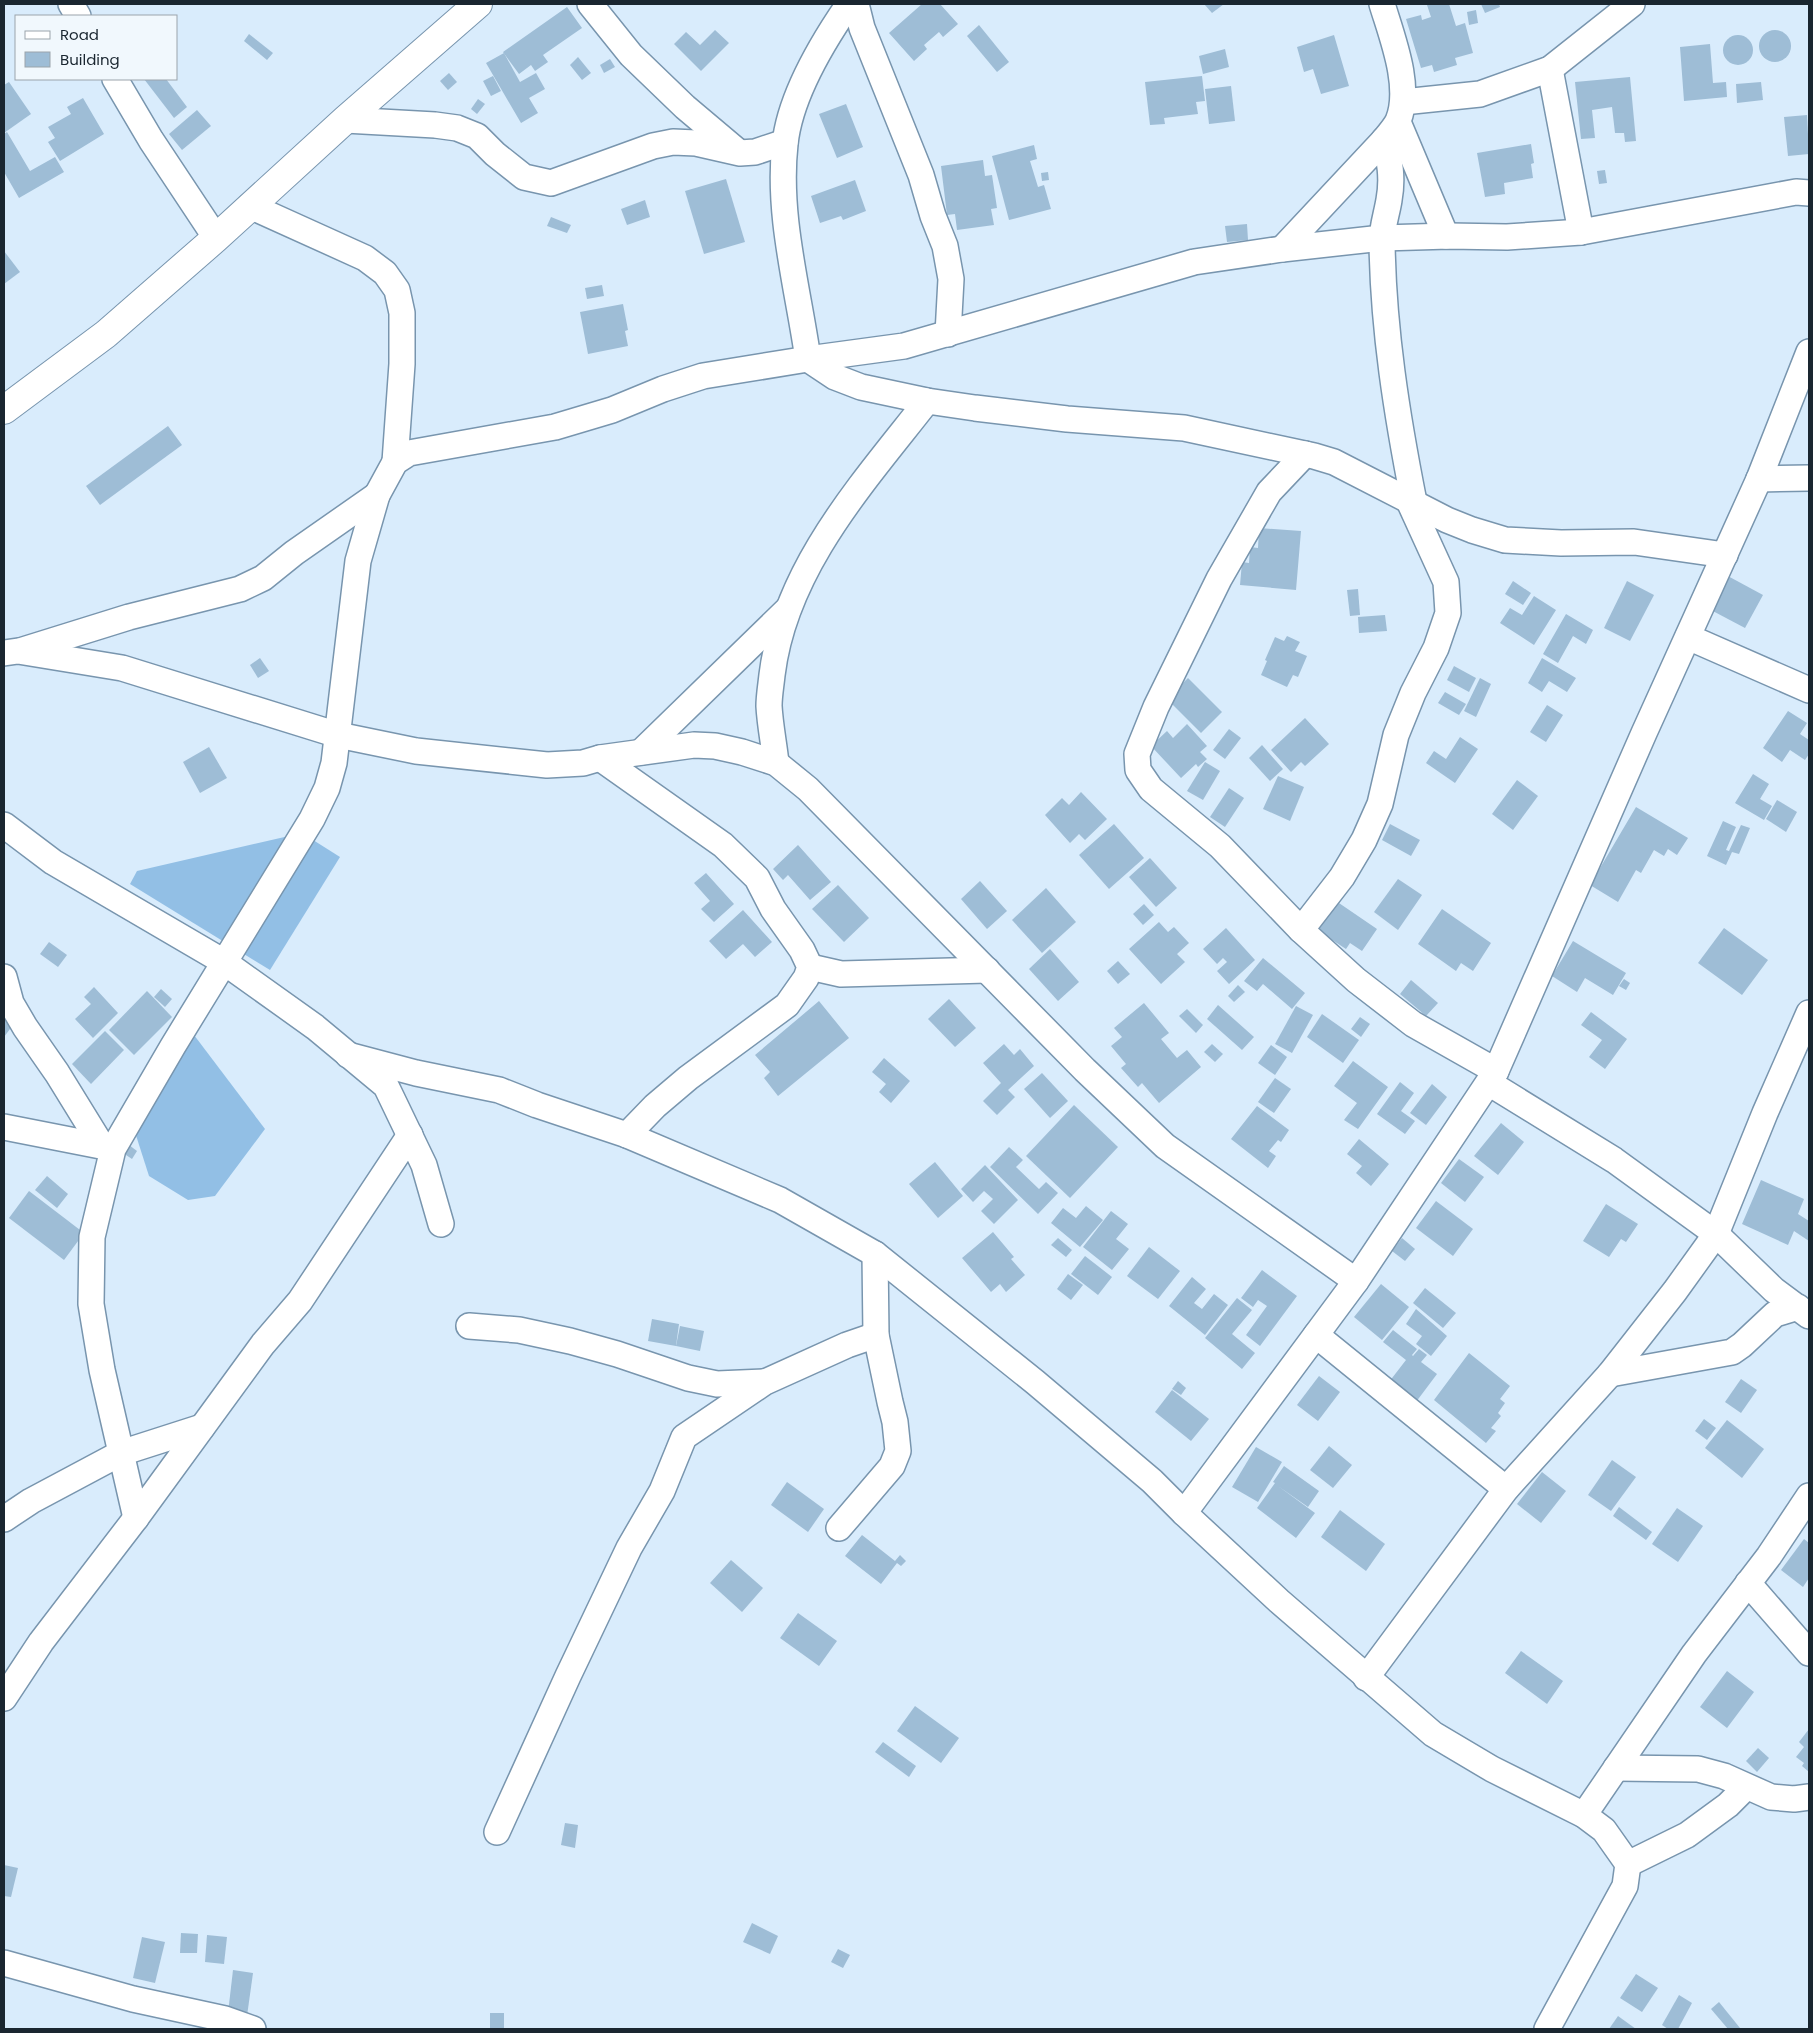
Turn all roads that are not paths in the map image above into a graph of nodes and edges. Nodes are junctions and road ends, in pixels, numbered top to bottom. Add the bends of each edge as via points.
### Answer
1 (71, 4) edge
2 (478, 4) edge
3 (590, 4) edge
4 (849, 4) edge
5 (856, 4) edge
6 (1382, 4) edge
7 (1632, 4) edge
8 (77, 15) edge
9 (1550, 69) junction
10 (116, 80) edge
11 (346, 120) junction
12 (1395, 121) junction
13 (785, 142) junction
14 (740, 153) junction
15 (1809, 193) edge
16 (250, 206) junction
17 (1580, 232) junction
18 (1446, 236) junction
19 (216, 238) junction
20 (1382, 238) junction
21 (1282, 248) junction
22 (948, 334) junction
23 (1809, 352) edge
24 (808, 358) junction
25 (927, 401) junction
26 (4, 410) edge
27 (1306, 454) junction
28 (396, 462) junction
29 (1809, 478) edge
30 (1759, 479) junction
31 (377, 495) junction
32 (1411, 500) junction
33 (1725, 555) junction
34 (788, 609) junction
35 (1688, 637) junction
36 (11, 652) edge
37 (1809, 690) edge
38 (338, 735) junction
39 (641, 752) junction
40 (600, 758) junction
41 (776, 762) junction
42 (4, 825) edge
43 (1301, 930) junction
44 (224, 962) junction
45 (810, 966) junction
46 (986, 970) junction
47 (4, 977) edge
48 (1809, 1013) edge
49 (348, 1054) junction
50 (1492, 1077) junction
51 (4, 1127) edge
52 (410, 1135) junction
53 (627, 1135) junction
54 (108, 1148) junction
55 (441, 1224) dead end
56 (1716, 1234) junction
57 (875, 1254) junction
58 (1356, 1281) junction
59 (1804, 1312) edge
60 (469, 1326) dead end
61 (876, 1335) junction
62 (1316, 1335) junction
63 (1610, 1374) junction
64 (765, 1382) junction
65 (202, 1427) junction
66 (122, 1453) junction
67 (1506, 1490) junction
68 (1809, 1496) edge
69 (1184, 1514) junction
70 (136, 1518) junction
71 (4, 1519) edge
72 (839, 1528) dead end
73 (1748, 1583) junction
74 (1809, 1653) edge
75 (1366, 1678) junction
76 (4, 1698) edge
77 (1616, 1768) junction
78 (1746, 1787) junction
79 (1809, 1797) edge
80 (1584, 1815) junction
81 (497, 1832) dead end
82 (1628, 1864) junction
83 (4, 1963) edge
84 (253, 2029) edge
85 (1548, 2029) edge

1 - 8 street
2 - 11 highway
3 - 14 street via 631,55 685,107
4 - 13 street via 828,35 805,81
5 - 22 street via 862,28 946,246 951,279
6 - 12 street via 1401,76
7 - 9 street
9 - 12 street
9 - 17 street
10 - 19 street
11 - 14 street via 457,128 477,136 524,177 551,183 653,146 673,142 696,143
11 - 16 highway
12 - 18 street
12 - 20 street via 1392,182
12 - 21 street
13 - 14 street via 755,152
13 - 24 street via 782,188
15 - 17 street via 1796,192
16 - 19 highway
16 - 28 street via 365,258 385,273 397,290 402,313 402,364
17 - 18 street
18 - 20 street
19 - 26 highway via 106,334
20 - 21 street
20 - 32 street via 1387,328
21 - 22 street via 1194,262
22 - 24 street via 904,346
23 - 30 street
24 - 25 street via 835,377 861,387
24 - 28 street via 703,376 555,427 410,453
25 - 27 street via 1057,418 1184,428
25 - 34 street via 855,494 811,558
27 - 32 street via 1334,462
27 - 43 street via 1269,492 1239,542 1156,707 1137,754 1138,770 1151,789 1220,846
28 - 31 street
29 - 30 street
30 - 33 street
31 - 36 street via 263,578 240,589
31 - 38 street via 358,561
32 - 33 street via 1472,530 1504,540 1561,544 1634,542
32 - 43 street via 1446,582 1448,614 1436,648 1396,734 1380,804 1364,840 1342,877
33 - 35 street
34 - 39 street
34 - 41 street via 774,657 769,704
35 - 37 street
35 - 50 street
36 - 38 street via 122,668
38 - 40 street via 416,751 547,765 583,763
38 - 44 street via 328,788 312,820
39 - 40 street
39 - 41 street via 694,745 742,752
40 - 45 street via 723,845 757,878
41 - 46 street via 808,789
42 - 44 street via 53,862
43 - 50 street via 1356,980 1413,1024
44 - 49 street via 316,1027
44 - 54 street
45 - 46 street via 842,974
45 - 53 street via 806,978 787,1005 688,1078
46 - 58 street via 1165,1146
47 - 54 street via 11,1003 25,1027
48 - 56 street
49 - 52 street via 386,1086
49 - 53 street via 499,1090
50 - 56 street
50 - 58 street
51 - 54 street
52 - 55 street via 424,1166
52 - 65 street via 300,1301 263,1344
53 - 57 street via 780,1200
54 - 66 street via 92,1237 91,1304 102,1370
56 - 59 street via 1774,1290
56 - 63 street
57 - 61 street
57 - 69 street via 1035,1382 1152,1481
58 - 62 street
59 - 63 street via 1775,1314 1732,1352
60 - 64 street via 519,1330 562,1339 717,1384
61 - 64 street
61 - 72 street via 896,1422 898,1451 892,1466
62 - 67 street
62 - 69 street
63 - 67 street
64 - 81 street via 684,1437 662,1491 629,1548
65 - 66 street
65 - 70 street
66 - 70 street
66 - 71 street via 31,1501
67 - 75 street
68 - 73 street
69 - 75 street
70 - 76 street via 41,1642
73 - 74 street
73 - 77 street via 1694,1654
75 - 80 street via 1433,1734 1492,1769
77 - 78 street via 1698,1769 1724,1776
77 - 80 street
78 - 79 street via 1771,1797
78 - 82 street via 1728,1805 1687,1835
80 - 82 street via 1604,1830
82 - 85 street via 1624,1886
83 - 84 street via 132,1999 226,2019

